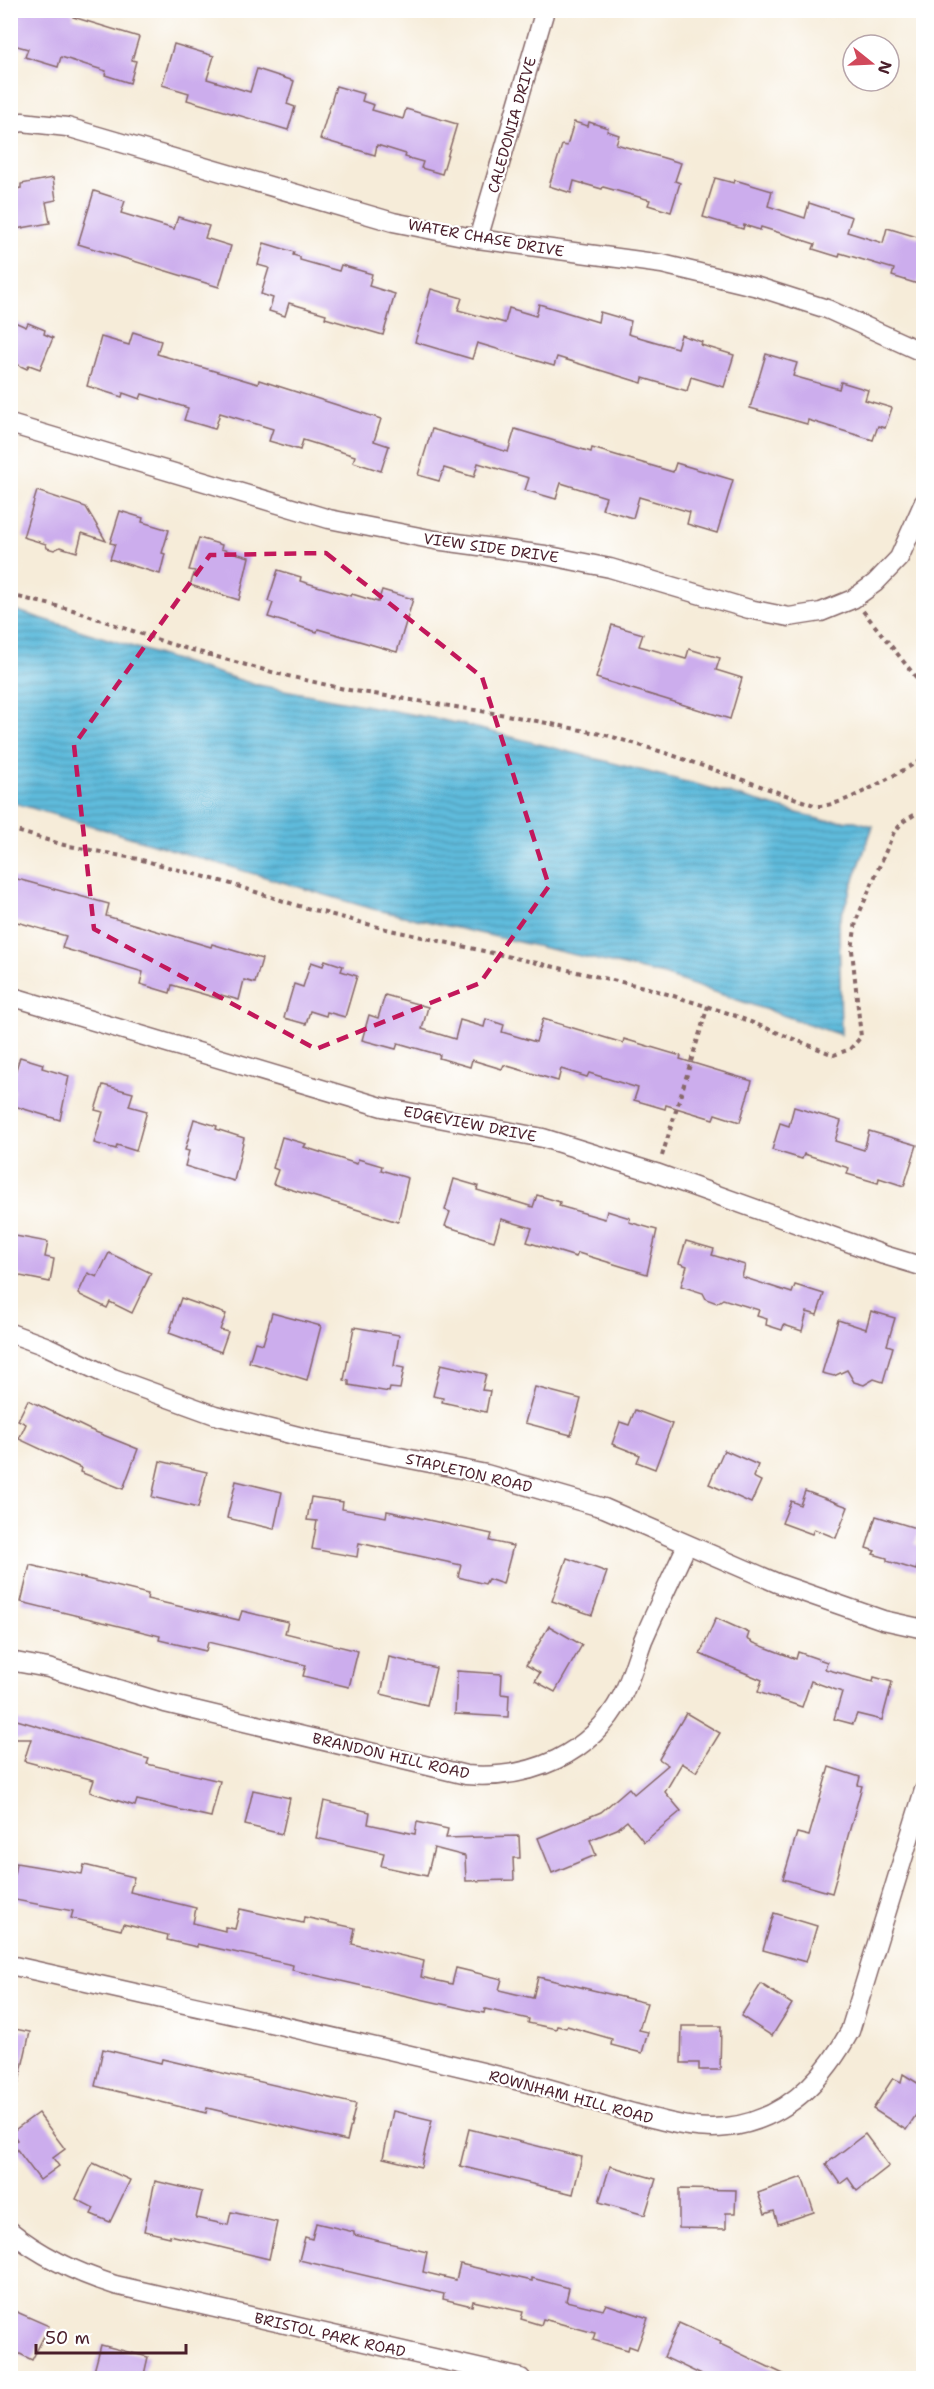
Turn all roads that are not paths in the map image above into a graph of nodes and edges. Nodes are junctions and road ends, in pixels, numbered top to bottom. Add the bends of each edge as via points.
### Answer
1 (545, 10) edge
2 (10, 125) edge
3 (478, 240) junction
4 (924, 353) edge
5 (10, 424) edge
6 (924, 502) edge
7 (10, 996) edge
8 (924, 1267) edge
9 (10, 1333) edge
10 (687, 1545) junction
11 (924, 1629) edge
12 (10, 1661) edge
13 (924, 1790) edge
14 (10, 1965) edge
15 (10, 2231) edge
16 (520, 2379) edge

1 - 3 street, CALEDONIA DRIVE
2 - 3 street, WATER CHASE DRIVE via 22,122 67,127 393,222
3 - 4 street, WATER CHASE DRIVE via 662,264 758,287 827,309
5 - 6 street, VIEW SIDE DRIVE via 329,519 610,568 789,617 821,612 853,599 875,583 899,558
7 - 8 street, EDGEVIEW DRIVE via 382,1107 543,1137
9 - 10 street, STAPLETON ROAD via 113,1378 215,1415 314,1440 486,1474 604,1508
10 - 11 street, STAPLETON ROAD via 777,1583 883,1620
10 - 12 street, BRANDON HILL ROAD via 629,1681 605,1721 580,1747 524,1772 466,1775 165,1703 48,1668
13 - 14 street, ROWNHAM HILL ROAD via 850,2031 837,2056 794,2103 759,2119 727,2127 675,2124 530,2084
15 - 16 street, BRISTOL PARK ROAD via 66,2267 115,2285

